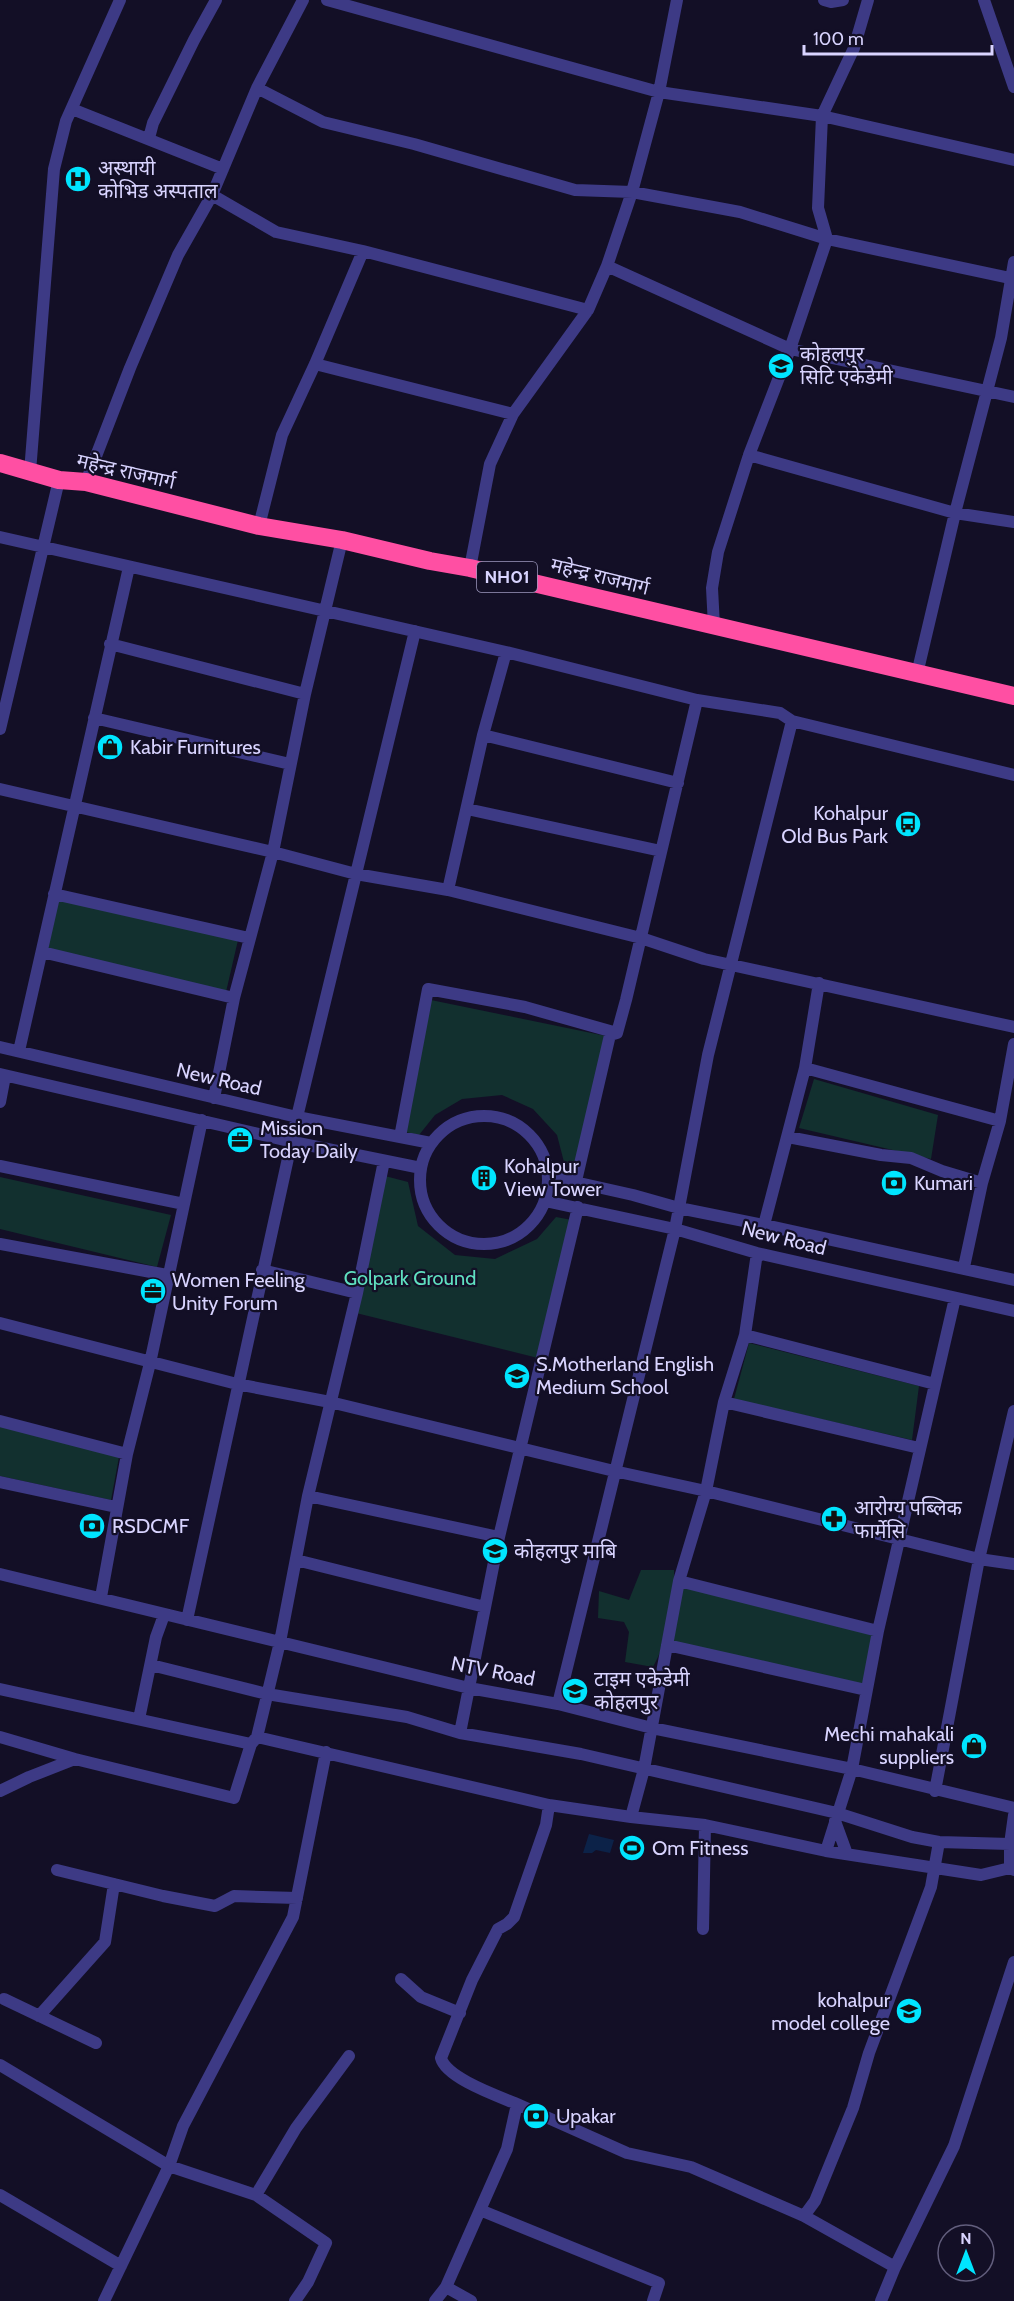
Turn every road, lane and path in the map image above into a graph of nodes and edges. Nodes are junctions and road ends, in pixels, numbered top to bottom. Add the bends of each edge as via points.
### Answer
1 (120, 0) edge
2 (216, 0) edge
3 (303, 0) edge
4 (327, 0) edge
5 (677, 0) edge
6 (824, 0) edge
7 (843, 0) edge
8 (868, 0) edge
9 (984, 0) edge
10 (1014, 87) edge
11 (257, 88) junction
12 (659, 92) junction
13 (72, 109) junction
14 (822, 116) junction
15 (149, 138) junction
16 (1014, 160) edge
17 (223, 168) junction
18 (632, 192) junction
19 (212, 195) junction
20 (827, 239) junction
21 (363, 251) junction
22 (1014, 262) edge
23 (607, 266) junction
24 (1012, 279) edge
25 (588, 310) junction
26 (790, 349) junction
27 (315, 364) junction
28 (988, 391) junction
29 (1014, 397) edge
30 (513, 414) junction
31 (749, 455) junction
32 (0, 463) edge
33 (30, 472) junction
34 (59, 480) junction
35 (86, 482) junction
36 (955, 513) junction
37 (1014, 522) edge
38 (259, 526) junction
39 (0, 537) edge
40 (342, 540) junction
41 (43, 547) junction
42 (129, 567) junction
43 (470, 568) junction
44 (326, 611) junction
45 (714, 626) junction
46 (415, 632) junction
47 (110, 644) junction
48 (506, 652) junction
49 (917, 674) junction
50 (305, 694) junction
51 (1014, 696) edge
52 (697, 700) junction
53 (94, 718) junction
54 (792, 721) junction
55 (0, 729) edge
56 (483, 735) junction
57 (290, 764) junction
58 (1014, 775) edge
59 (678, 783) junction
60 (0, 789) edge
61 (74, 806) junction
62 (466, 810) junction
63 (661, 851) junction
64 (273, 852) junction
65 (356, 874) junction
66 (448, 890) junction
67 (54, 894) junction
68 (249, 938) junction
69 (641, 938) junction
70 (42, 952) junction
71 (731, 964) junction
72 (819, 983) junction
73 (234, 998) junction
74 (1014, 1027) edge
75 (617, 1033) junction
76 (1014, 1044) edge
77 (0, 1047) edge
78 (19, 1051) junction
79 (805, 1068) junction
80 (3, 1075) edge
81 (214, 1098) junction
82 (0, 1102) edge
83 (297, 1118) junction
84 (202, 1120) junction
85 (1000, 1121) junction
86 (400, 1137) junction
87 (788, 1137) junction
88 (293, 1142) junction
89 (431, 1143) junction
90 (384, 1161) junction
91 (0, 1166) edge
92 (421, 1168) junction
93 (548, 1176) junction
94 (576, 1181) junction
95 (982, 1183) junction
96 (545, 1201) junction
97 (184, 1204) junction
98 (578, 1207) junction
99 (680, 1208) junction
100 (764, 1224) junction
101 (675, 1229) junction
102 (0, 1244) edge
103 (757, 1253) junction
104 (964, 1267) junction
105 (262, 1270) junction
106 (167, 1275) junction
107 (1014, 1280) edge
108 (357, 1293) junction
109 (955, 1298) junction
110 (1014, 1311) edge
111 (0, 1323) edge
112 (745, 1335) junction
113 (150, 1363) junction
114 (237, 1384) junction
115 (935, 1384) junction
116 (724, 1401) junction
117 (330, 1402) junction
118 (1014, 1411) edge
119 (0, 1421) edge
120 (521, 1448) junction
121 (919, 1448) junction
122 (127, 1454) junction
123 (614, 1471) junction
124 (0, 1482) edge
125 (706, 1491) junction
126 (308, 1496) junction
127 (116, 1507) junction
128 (499, 1538) junction
129 (899, 1539) junction
130 (979, 1559) junction
131 (296, 1560) junction
132 (1014, 1564) edge
133 (0, 1574) edge
134 (679, 1581) junction
135 (101, 1597) junction
136 (484, 1607) junction
137 (165, 1615) junction
138 (187, 1620) junction
139 (878, 1631) junction
140 (280, 1642) junction
141 (667, 1645) junction
142 (151, 1665) junction
143 (469, 1688) junction
144 (0, 1689) edge
145 (866, 1690) junction
146 (267, 1694) junction
147 (558, 1704) junction
148 (139, 1719) junction
149 (652, 1728) junction
150 (460, 1733) junction
151 (0, 1737) edge
152 (254, 1741) junction
153 (326, 1752) junction
154 (75, 1760) junction
155 (644, 1769) junction
156 (852, 1769) junction
157 (0, 1791) edge
158 (935, 1791) junction
159 (549, 1805) junction
160 (1014, 1808) edge
161 (1014, 1815) edge
162 (631, 1817) junction
163 (836, 1817) junction
164 (705, 1826) junction
165 (939, 1842) junction
166 (1010, 1844) junction
167 (826, 1851) junction
168 (847, 1854) junction
169 (934, 1867) junction
170 (1012, 1869) edge
171 (57, 1870) dead end
172 (114, 1884) junction
173 (297, 1898) junction
174 (703, 1929) dead end
175 (1014, 1962) edge
176 (401, 1979) dead end
177 (1, 2002) edge
178 (460, 2013) junction
179 (39, 2016) junction
180 (96, 2043) dead end
181 (349, 2056) dead end
182 (0, 2065) edge
183 (517, 2104) junction
184 (169, 2166) junction
185 (0, 2195) edge
186 (256, 2195) junction
187 (480, 2210) junction
188 (804, 2216) junction
189 (121, 2266) junction
190 (895, 2267) junction
191 (446, 2287) junction
192 (104, 2301) edge
193 (295, 2301) edge
194 (435, 2301) edge
195 (471, 2301) edge
196 (653, 2301) edge
197 (881, 2301) edge

1 - 13 street
2 - 15 street
3 - 11 street
4 - 12 street
5 - 12 street
6 - 7 street
8 - 14 street via 854,48
9 - 10 street
11 - 17 street
11 - 18 street via 323,122 575,190
12 - 14 street
12 - 18 street
13 - 15 street
13 - 33 street via 54,169
14 - 16 street
14 - 20 street via 818,208
15 - 17 street
17 - 19 street
18 - 20 street via 740,213
18 - 23 street
19 - 21 street via 276,232
19 - 35 street via 178,255
20 - 24 street
20 - 26 street
21 - 25 street
21 - 27 street
22 - 24 street
23 - 25 street
23 - 26 street
24 - 28 street
25 - 30 street
26 - 28 street
26 - 31 street
27 - 30 street
27 - 38 street via 282,435
28 - 29 street
28 - 36 street
30 - 43 street via 490,464
31 - 36 street
31 - 45 street via 718,552 712,588
32 - 33 highway, महेन्द्र राजमार्ग / NH01
33 - 34 highway, महेन्द्र राजमार्ग / NH01
34 - 35 highway, महेन्द्र राजमार्ग / NH01
34 - 41 street
35 - 38 highway, महेन्द्र राजमार्ग / NH01
36 - 37 street
36 - 49 street
38 - 40 highway, महेन्द्र राजमार्ग / NH01
39 - 41 street
40 - 43 highway, महेन्द्र राजमार्ग / NH01
40 - 44 street
41 - 42 street
41 - 55 street
42 - 44 street
42 - 47 street
43 - 45 highway, महेन्द्र राजमार्ग / NH01
44 - 46 street
44 - 50 street
45 - 49 highway, महेन्द्र राजमार्ग / NH01
46 - 48 street
46 - 65 street
47 - 50 street
47 - 53 street
48 - 52 street
48 - 56 street
49 - 51 highway, महेन्द्र राजमार्ग / NH01
50 - 57 street
52 - 54 street via 780,713
52 - 59 street
53 - 57 street
53 - 61 street
54 - 58 street
54 - 71 street
56 - 59 street
56 - 62 street
57 - 64 street
59 - 63 street
60 - 61 street
61 - 64 street
61 - 67 street
62 - 63 street
62 - 66 street
63 - 69 street
64 - 65 street
64 - 68 street
65 - 66 street
65 - 83 street
66 - 69 street
67 - 68 street
67 - 70 street
68 - 73 street
69 - 71 street
69 - 75 street
70 - 73 street
70 - 78 street
71 - 72 street
71 - 99 street via 708,1055
72 - 74 street
72 - 79 street
73 - 81 street
75 - 86 street via 525,1007 428,988
75 - 94 street via 610,1035
76 - 85 street
77 - 78 street, New Road
78 - 81 street, New Road
79 - 85 street
79 - 87 street
80 - 82 street
80 - 84 street
81 - 83 street, New Road
83 - 86 street, New Road
83 - 88 street
84 - 88 street
84 - 97 street
85 - 95 street
86 - 89 street, New Road
87 - 95 street via 911,1158
87 - 100 street
88 - 90 street
88 - 105 street
89 - 92 street
89 - 93 street via 458,1121 493,1116 525,1130 537,1143
90 - 92 street
90 - 108 street
91 - 97 street
92 - 96 street via 421,1194 431,1217 450,1234 474,1243 499,1242 522,1232
93 - 94 street, New Road
93 - 96 street
94 - 99 street, New Road
95 - 104 street
96 - 98 street, New Road
97 - 106 street
98 - 101 street, New Road
98 - 120 street
99 - 100 street, New Road
99 - 101 street
100 - 104 street, New Road
101 - 103 street, New Road
101 - 123 street
102 - 106 street
103 - 109 street, New Road
103 - 112 street
104 - 107 street, New Road
105 - 108 street
105 - 114 street
106 - 113 street
108 - 117 street
109 - 110 street, New Road
109 - 115 street
111 - 113 street
112 - 115 street
112 - 116 street
113 - 114 street
113 - 122 street
114 - 117 street
114 - 138 street
115 - 121 street
116 - 121 street
116 - 125 street
117 - 120 street
117 - 126 street
118 - 130 street
119 - 122 street
120 - 123 street
120 - 128 street
121 - 129 street
122 - 127 street
123 - 125 street
123 - 147 street
124 - 127 street
125 - 129 street
125 - 134 street
126 - 128 street
126 - 131 street
127 - 135 street
128 - 136 street
129 - 130 street
129 - 139 street
130 - 132 street
130 - 158 street
131 - 136 street
131 - 140 street
133 - 135 street, NTV Road
134 - 139 street
134 - 141 street
135 - 137 street, NTV Road
136 - 143 street
137 - 138 street, NTV Road
137 - 142 street
138 - 140 street, NTV Road
139 - 145 street
140 - 143 street, NTV Road
140 - 146 street
141 - 145 street
141 - 149 street
142 - 146 street
142 - 148 street
143 - 147 street, NTV Road
143 - 150 street
144 - 148 street
145 - 156 street
146 - 150 street via 407,1717
146 - 152 street
147 - 149 street, NTV Road
148 - 152 street
149 - 155 street
149 - 156 street, NTV Road
150 - 155 street
151 - 154 street
152 - 153 street
152 - 154 street via 234,1798
153 - 159 street
153 - 173 street
154 - 157 street
155 - 162 street
155 - 163 street
156 - 158 street, NTV Road
156 - 163 street
158 - 160 street, NTV Road
159 - 162 street
159 - 178 street via 546,1825 514,1917 498,1929
161 - 166 street
162 - 164 street
163 - 165 street
163 - 167 street
163 - 168 street
164 - 167 street
164 - 174 street
165 - 166 street
165 - 169 street
166 - 170 street
167 - 168 street
168 - 169 street
169 - 170 street via 981,1875
169 - 188 street via 932,1887 869,2053 853,2108 815,2201
171 - 172 street
172 - 173 street via 215,1906 234,1896
172 - 179 street via 105,1942
173 - 184 street via 293,1917 183,2126
175 - 190 street via 954,2146
176 - 178 street via 421,1997
177 - 179 street
178 - 183 street via 441,2058 443,2066
179 - 180 street
181 - 186 street via 296,2128
182 - 184 street
183 - 187 street via 507,2149
183 - 188 street via 627,2153 691,2167
184 - 186 street
184 - 189 street
185 - 189 street
186 - 193 street via 326,2243
187 - 191 street
187 - 196 street via 659,2283
188 - 190 street
189 - 192 street
190 - 197 street
191 - 194 street
191 - 195 street

